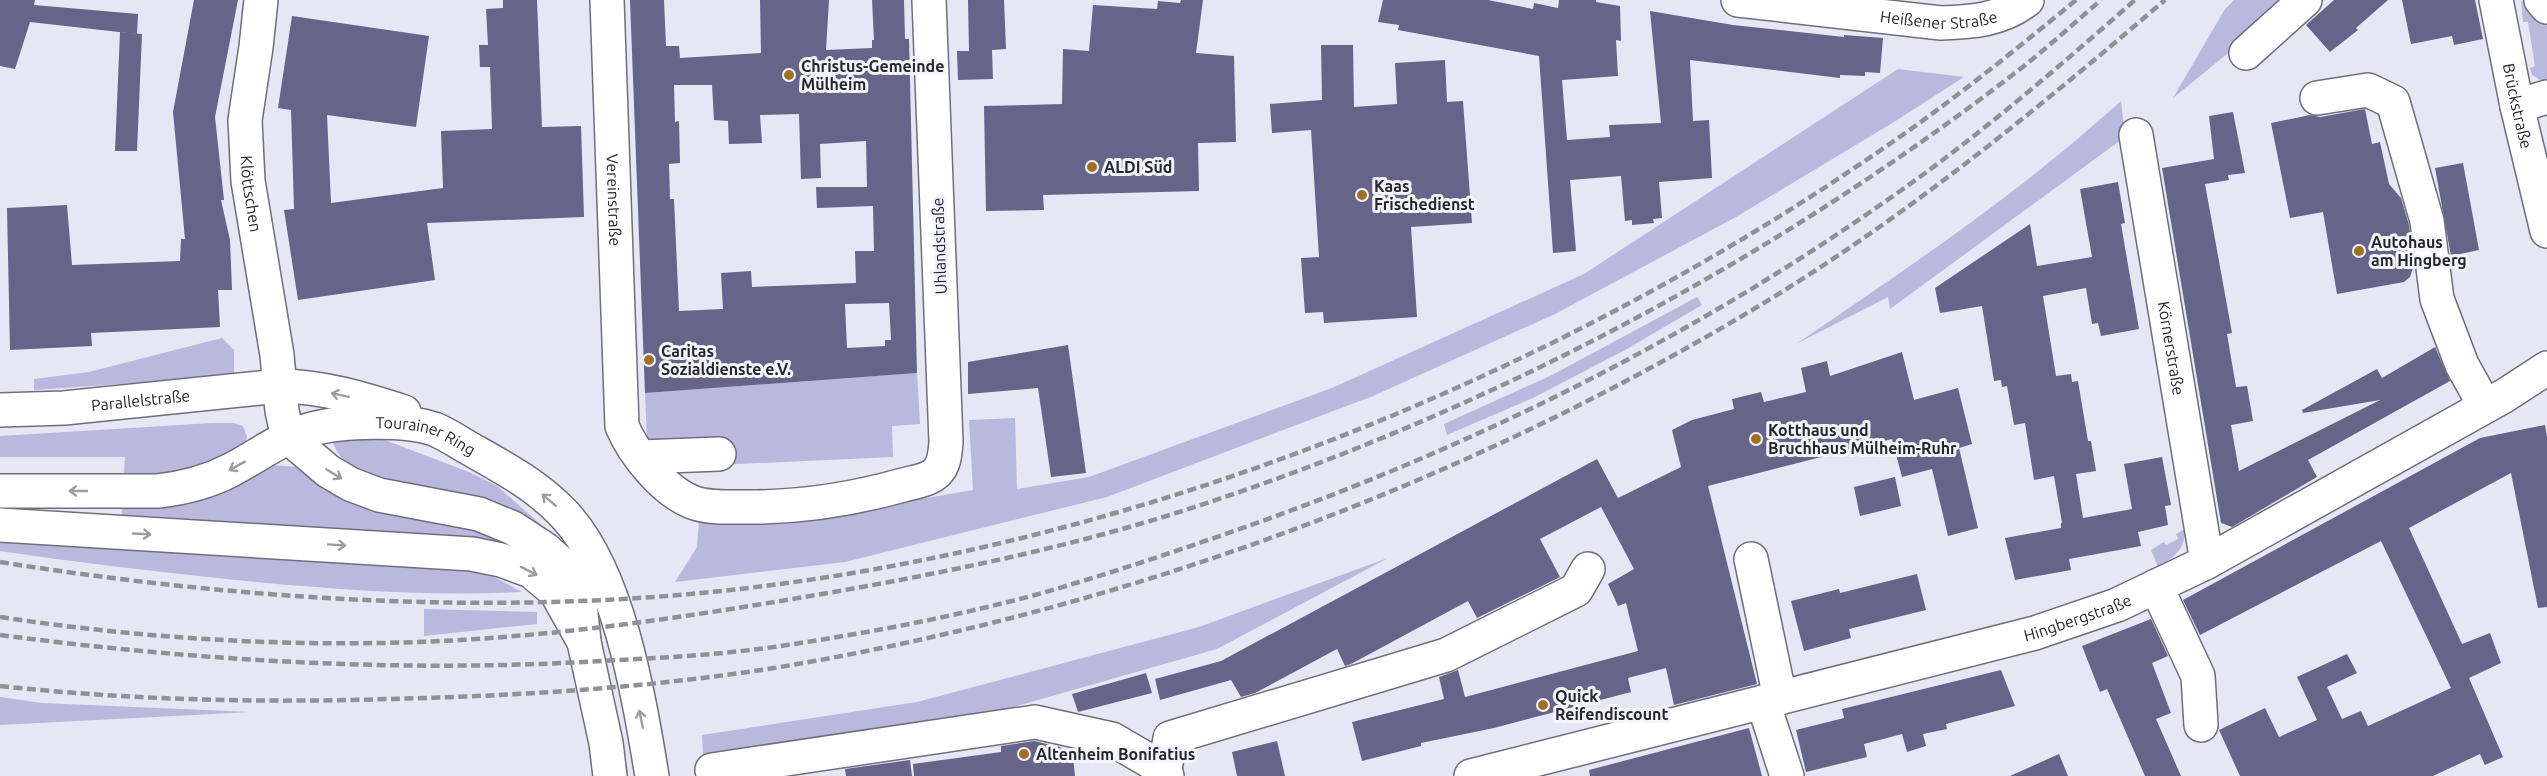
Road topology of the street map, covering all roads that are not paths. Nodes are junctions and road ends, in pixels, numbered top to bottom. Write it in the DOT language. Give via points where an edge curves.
graph roads {
  1 [pos="261,0"];
  2 [pos="607,0"];
  3 [pos="929,0"];
  4 [pos="1738,0"];
  5 [pos="2027,0"];
  6 [pos="2305,0"];
  7 [pos="2496,0"];
  8 [pos="2541,0"];
  9 [pos="2547,6"];
  10 [pos="2246,53"];
  11 [pos="2317,98"];
  12 [pos="2532,102"];
  13 [pos="2136,135"];
  14 [pos="2546,219"];
  15 [pos="2547,368"];
  16 [pos="280,386"];
  17 [pos="2485,406"];
  18 [pos="0,410"];
  19 [pos="433,429"];
  20 [pos="288,437"];
  21 [pos="719,454"];
  22 [pos="641,457"];
  23 [pos="921,480"];
  24 [pos="0,491"];
  25 [pos="0,525"];
  26 [pos="1751,559"];
  27 [pos="2207,562"];
  28 [pos="1588,569"];
  29 [pos="2156,586"];
  30 [pos="584,642"];
  31 [pos="1771,700"];
  32 [pos="2201,725"];
  33 [pos="1566,765"];
  34 [pos="712,770"];
  35 [pos="1166,773"];
  36 [pos="610,776"];
  37 [pos="652,776"];
  38 [pos="1471,776"];
  39 [pos="1787,776"];
  1 -- 16 [label="street, Klöttschen" via="245,120 248,180"];
  2 -- 22 [label="street, Vereinstraße" via="622,426"];
  3 -- 23 [label="street, Uhlandstraße" via="946,442 944,460 937,472"];
  4 -- 5 [label="street, Heißener Straße" via="1941,23 1997,17"];
  6 -- 10 [label="street"];
  7 -- 12 [label="street, Brückstraße"];
  8 -- 9 [label="street"];
  11 -- 17 [label="street" via="2368,90 2393,102 2427,221 2437,299 2462,365"];
  12 -- 14 [label="street, Brückstraße"];
  13 -- 27 [label="street, Körnerstraße"];
  15 -- 17 [label="street, Hingbergstraße"];
  16 -- 18 [label="street, Parallelstraße" via="64,408"];
  19 -- 16 [label="street, Parallelstraße, one-way" via="409,414 374,402"];
  16 -- 20 [label="street, Klöttschen"];
  17 -- 27 [label="street, Hingbergstraße"];
  19 -- 20 [label="street, Tourainer Ring" via="378,422 312,429"];
  37 -- 19 [label="street, Tourainer Ring, one-way" via="618,615 587,545 564,513 519,476"];
  20 -- 24 [label="street, Tourainer Ring, one-way" via="198,484 158,491"];
  20 -- 30 [label="street, one-way" via="350,484 379,495 479,514 513,528 545,549 567,569 580,603"];
  21 -- 22 [label="street"];
  22 -- 23 [label="street, Vereinstraße" via="677,493 712,507 823,503"];
  25 -- 30 [label="street, one-way" via="472,554 531,570 556,592"];
  26 -- 31 [label="street"];
  27 -- 29 [label="street, Hingbergstraße"];
  28 -- 35 [label="street" via="1576,590 1446,655 1170,738"];
  29 -- 31 [label="street, Hingbergstraße" via="2117,605 2036,633"];
  29 -- 32 [label="street" via="2198,676"];
  30 -- 36 [label="street"];
  31 -- 33 [label="street, Hingbergstraße"];
  31 -- 39 [label="street"];
  33 -- 38 [label="street, Hingbergstraße"];
  34 -- 35 [label="street" via="1035,723 1112,739"];
}
